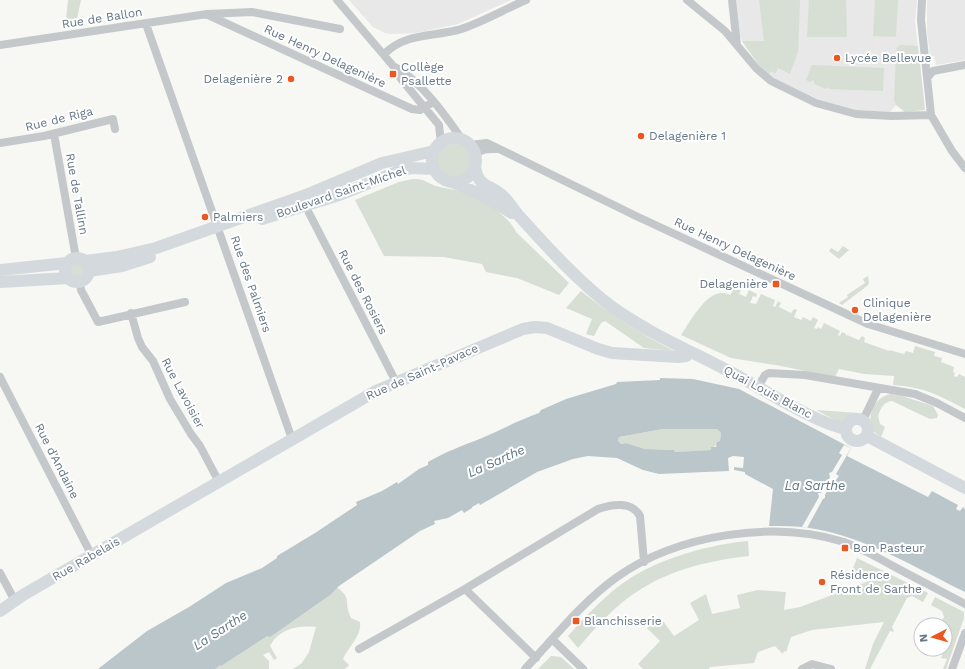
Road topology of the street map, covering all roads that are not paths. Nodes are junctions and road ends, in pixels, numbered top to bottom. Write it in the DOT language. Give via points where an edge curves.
graph roads {
  1 [pos="337,0"];
  2 [pos="526,0"];
  3 [pos="687,0"];
  4 [pos="732,0"];
  5 [pos="922,0"];
  6 [pos="207,14"];
  7 [pos="146,24"];
  8 [pos="340,29"];
  9 [pos="0,45"];
  10 [pos="737,45"];
  11 [pos="384,54"];
  12 [pos="965,65"];
  13 [pos="394,67"];
  14 [pos="928,77"];
  15 [pos="432,102"];
  16 [pos="424,107"];
  17 [pos="931,115"];
  18 [pos="115,130"];
  19 [pos="54,134"];
  20 [pos="0,143"];
  21 [pos="466,143"];
  22 [pos="438,147"];
  23 [pos="500,149"];
  24 [pos="475,161"];
  25 [pos="965,168"];
  26 [pos="434,169"];
  27 [pos="452,182"];
  28 [pos="309,213"];
  29 [pos="520,217"];
  30 [pos="244,221"];
  31 [pos="79,264"];
  32 [pos="0,270"];
  33 [pos="74,280"];
  34 [pos="0,282"];
  35 [pos="185,302"];
  36 [pos="132,313"];
  37 [pos="690,352"];
  38 [pos="965,354"];
  39 [pos="0,377"];
  40 [pos="396,382"];
  41 [pos="758,386"];
  42 [pos="878,389"];
  43 [pos="965,418"];
  44 [pos="863,420"];
  45 [pos="846,429"];
  46 [pos="867,436"];
  47 [pos="292,439"];
  48 [pos="219,482"];
  49 [pos="965,488"];
  50 [pos="174,509"];
  51 [pos="92,556"];
  52 [pos="644,562"];
  53 [pos="0,573"];
  54 [pos="465,590"];
  55 [pos="15,601"];
  56 [pos="965,604"];
  57 [pos="0,611"];
  58 [pos="965,633"];
  59 [pos="553,640"];
  60 [pos="359,649"];
  61 [pos="536,658"];
  62 [pos="526,669"];
  63 [pos="583,669"];
  64 [pos="802,669"];
  65 [pos="831,669"];
  66 [pos="952,669"];
  1 -- 11 [label="street"];
  2 -- 11 [label="street" via="459,30 406,39"];
  3 -- 10 [label="street" via="719,26"];
  4 -- 10 [label="street"];
  5 -- 14 [label="street" via="921,20"];
  6 -- 7 [label="street, Rue de Ballon"];
  6 -- 8 [label="street, Rue de Ballon" via="252,12"];
  6 -- 16 [label="street, Rue Henry Delagenière" via="412,109 420,110"];
  7 -- 9 [label="street, Rue de Ballon"];
  7 -- 47 [label="street, Rue des Palmiers"];
  10 -- 17 [label="street" via="771,81 816,103 856,114"];
  11 -- 13 [label="street"];
  12 -- 14 [label="street" via="933,71"];
  13 -- 15 [label="street" via="407,74"];
  13 -- 16 [label="street"];
  14 -- 17 [label="street"];
  15 -- 16 [label="street"];
  15 -- 21 [label="street"];
  16 -- 22 [label="street" via="439,126"];
  17 -- 25 [label="street"];
  18 -- 19 [label="street, Rue de Riga" via="113,119"];
  19 -- 20 [label="street, Rue de Riga"];
  19 -- 31 [label="street, Rue de Tallinn"];
  21 -- 22 [label="main road" via="451,139"];
  21 -- 23 [label="street, Rue Henry Delagenière" via="487,143"];
  21 -- 24 [label="main road"];
  22 -- 26 [label="main road" via="432,159"];
  22 -- 30 [label="main road, Boulevard Saint-Michel" via="382,163"];
  23 -- 24 [label="street" via="478,152"];
  23 -- 38 [label="street, Rue Henry Delagenière" via="636,216 868,324"];
  24 -- 27 [label="main road" via="466,179"];
  24 -- 29 [label="main road" via="476,177 503,196"];
  26 -- 27 [label="main road" via="441,178"];
  26 -- 30 [label="main road, Boulevard Saint-Michel" via="412,168 399,171 342,194"];
  27 -- 29 [label="main road" via="480,194"];
  28 -- 40 [label="street, Rue des Rosiers"];
  29 -- 37 [label="main road, Quai Louis Blanc" via="583,282 612,307 652,333"];
  30 -- 31 [label="main road, Boulevard Saint-Michel" via="122,266"];
  31 -- 32 [label="main road, Boulevard Saint-Michel"];
  31 -- 33 [label="main road" via="86,277"];
  31 -- 33 [label="main road" via="65,271"];
  33 -- 34 [label="main road"];
  33 -- 36 [label="street" via="98,322"];
  35 -- 36 [label="street"];
  36 -- 48 [label="street, Rue Lavoisier" via="142,347 153,361 170,399"];
  37 -- 40 [label="main road, Rue de Saint-Pavace" via="686,356 678,357 604,352 547,328 535,326"];
  37 -- 41 [label="main road, Quai Louis Blanc"];
  39 -- 51 [label="street, Rue d'Andaine"];
  40 -- 47 [label="main road, Rue de Saint-Pavace"];
  41 -- 42 [label="street" via="765,375 775,373 805,375"];
  41 -- 45 [label="main road, Quai Louis Blanc" via="823,421"];
  42 -- 43 [label="street" via="915,394"];
  42 -- 44 [label="street"];
  44 -- 45 [label="main road" via="852,420"];
  44 -- 46 [label="main road" via="869,429"];
  45 -- 46 [label="main road, Quai Louis Blanc" via="847,436 854,441 863,440"];
  46 -- 49 [label="main road"];
  47 -- 48 [label="main road, Rue de Saint-Pavace"];
  48 -- 50 [label="main road, Rue de Saint-Pavace"];
  50 -- 51 [label="main road, Rue Rabelais"];
  51 -- 55 [label="main road, Rue Rabelais"];
  52 -- 54 [label="street" via="640,516 637,510 632,506 609,505 598,509"];
  52 -- 56 [label="street" via="713,538 752,533 802,532 858,547"];
  52 -- 59 [label="street" via="618,577 600,592"];
  53 -- 55 [label="street"];
  54 -- 60 [label="street"];
  54 -- 61 [label="street"];
  55 -- 57 [label="main road, Rue Rabelais"];
  58 -- 66 [label="street"];
  59 -- 61 [label="street"];
  59 -- 63 [label="street"];
  61 -- 62 [label="street"];
  64 -- 65 [label="street" via="814,664"];
}
